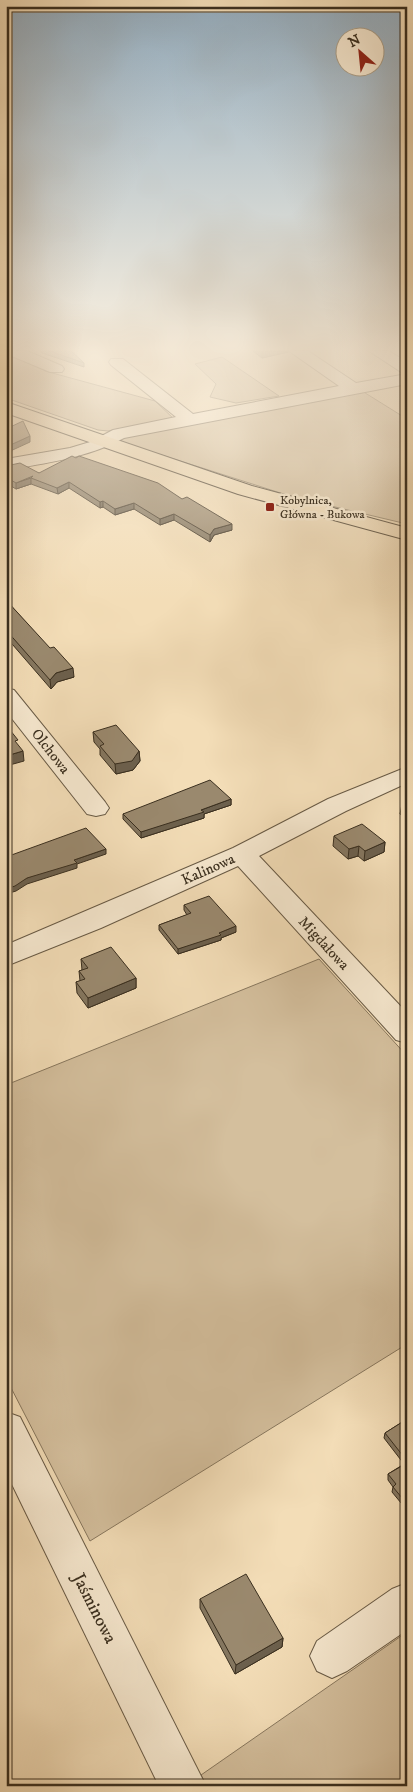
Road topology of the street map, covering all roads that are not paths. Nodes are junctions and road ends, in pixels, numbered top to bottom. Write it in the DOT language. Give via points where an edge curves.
graph roads {
  1 [pos="86,435"];
  2 [pos="118,435"];
  3 [pos="104,441"];
  4 [pos="6,465"];
  5 [pos="407,534"];
  6 [pos="6,695"];
  7 [pos="407,774"];
  8 [pos="96,808"];
  9 [pos="242,854"];
  10 [pos="6,956"];
  11 [pos="407,1032"];
  12 [pos="6,1430"];
  13 [pos="407,1604"];
  14 [pos="332,1656"];
  15 [pos="183,1786"];
  1 -- 3 [label="main road"];
  2 -- 3 [label="street"];
  3 -- 4 [label="street" via="72,453"];
  3 -- 5 [label="main road" via="245,490"];
  6 -- 8 [label="street, Olchowa"];
  7 -- 9 [label="street, Kalinowa" via="337,805"];
  9 -- 10 [label="street, Kalinowa"];
  9 -- 11 [label="street, Migdałowa"];
  12 -- 15 [label="street, Jaśminowa"];
  13 -- 14 [label="street"];
}
